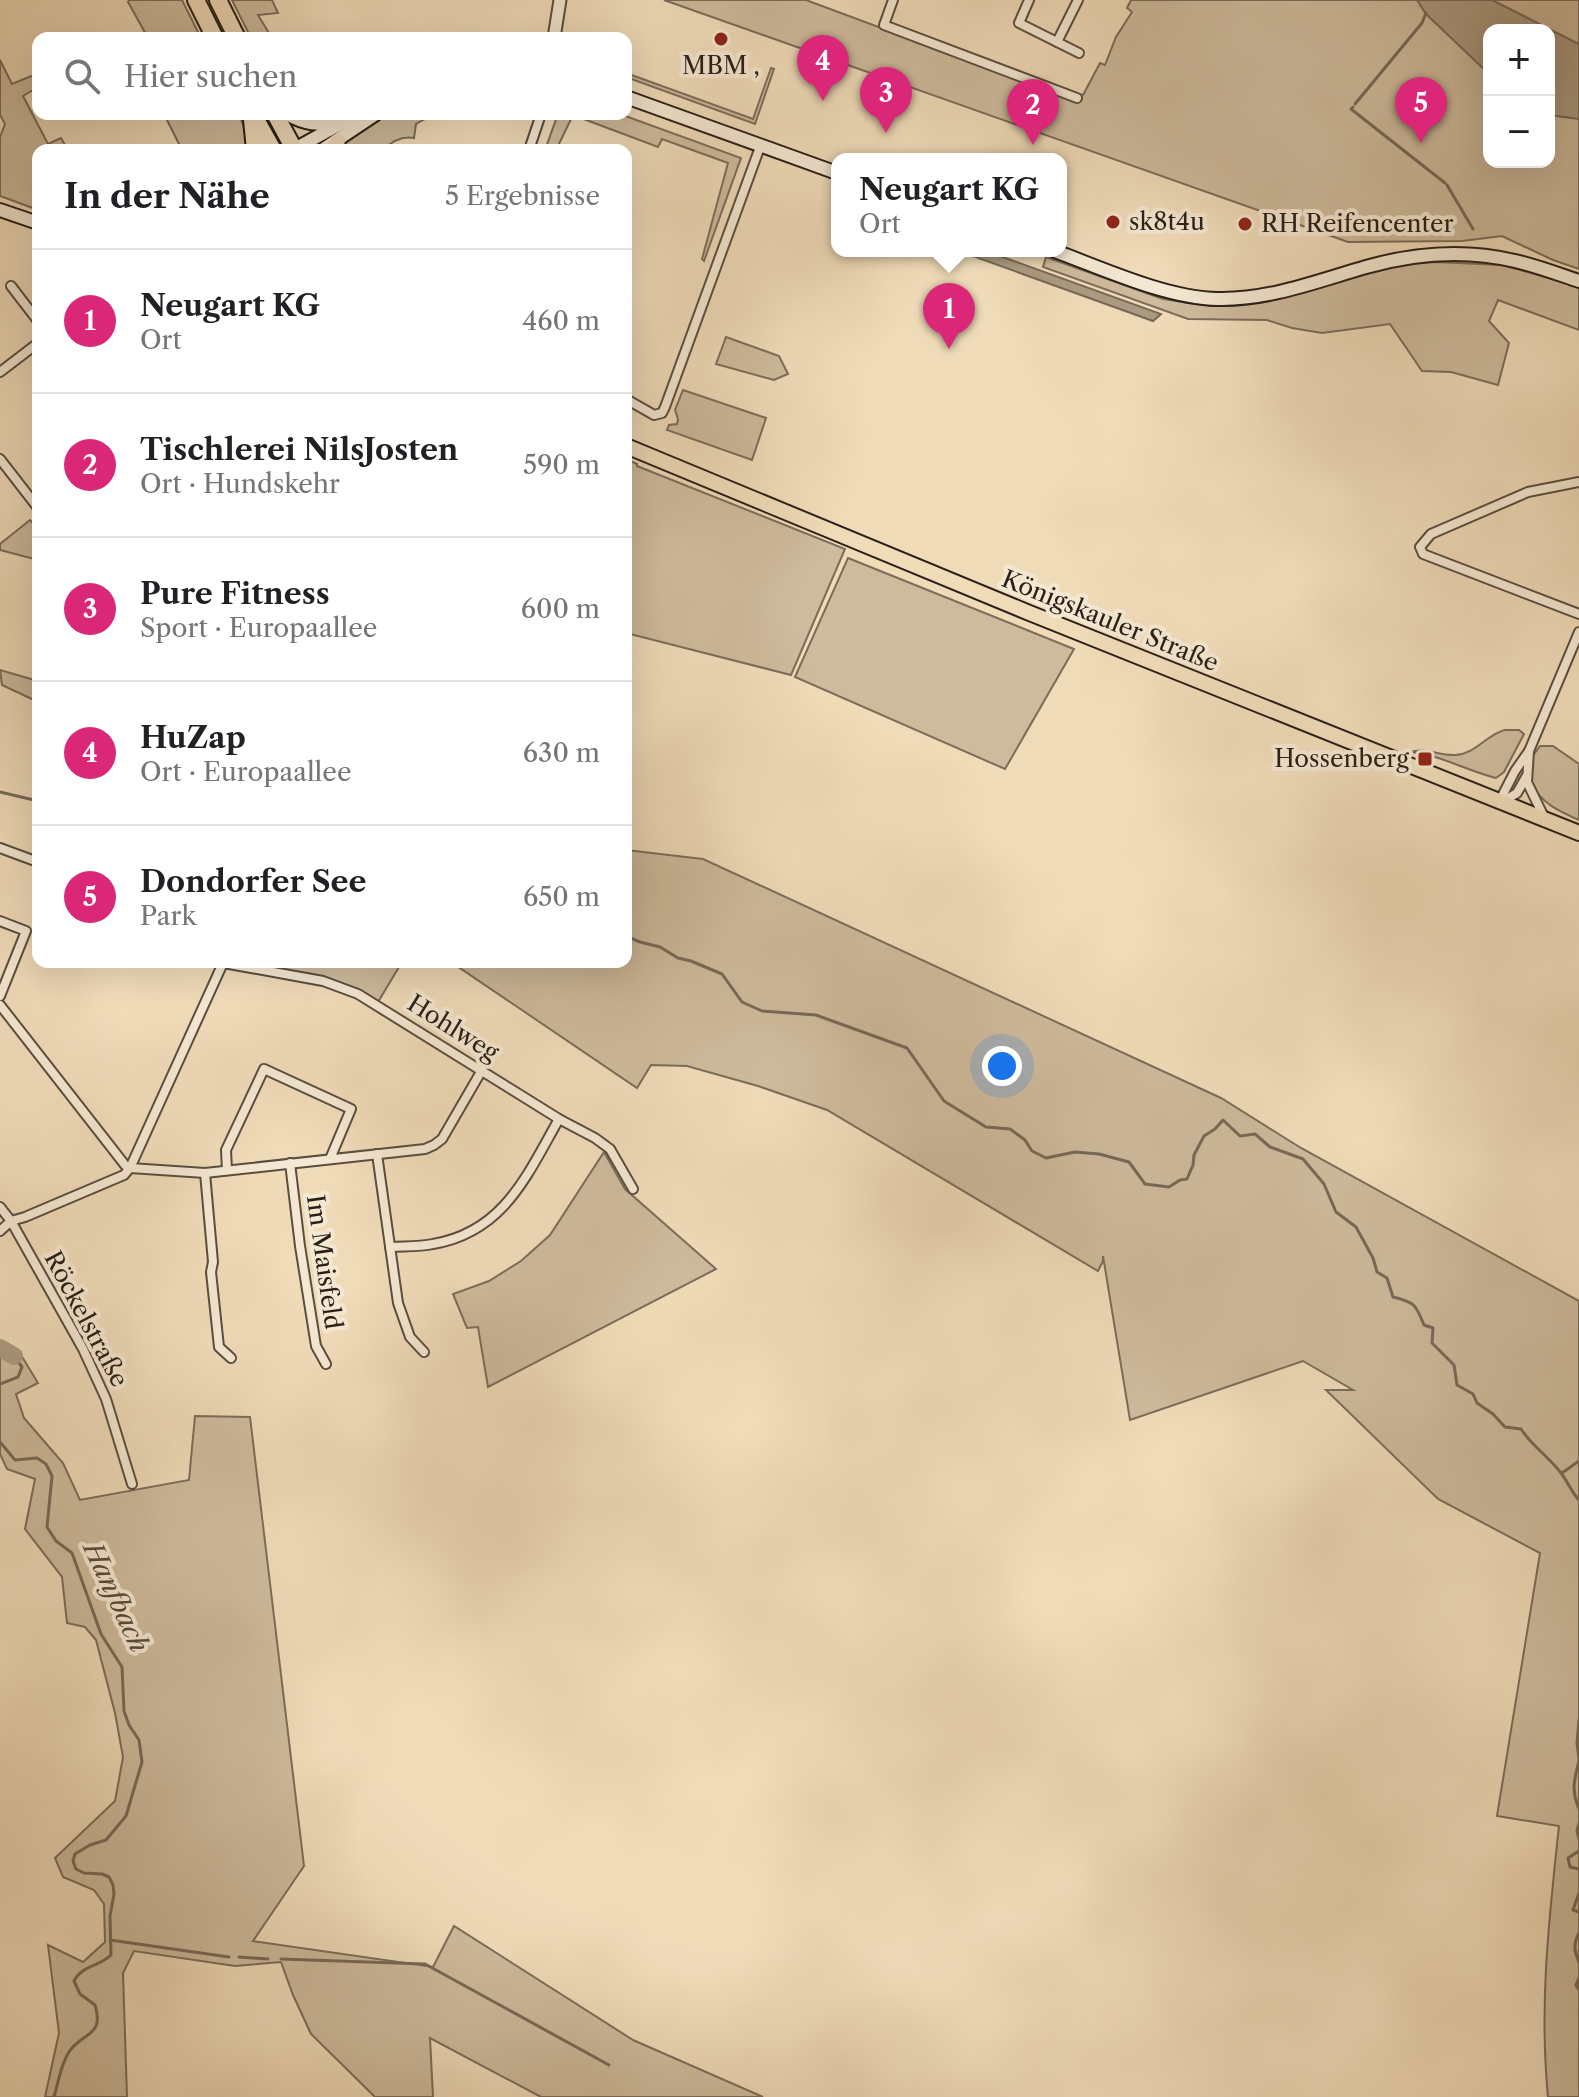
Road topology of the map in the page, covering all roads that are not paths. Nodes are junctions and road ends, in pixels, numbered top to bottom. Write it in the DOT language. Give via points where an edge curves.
graph roads {
  1 [pos="196,0"];
  2 [pos="218,0"];
  3 [pos="560,0"];
  4 [pos="893,0"];
  5 [pos="1029,0"];
  6 [pos="1078,0"];
  7 [pos="212,32"];
  8 [pos="234,32"];
  9 [pos="555,32"];
  10 [pos="1057,42"];
  11 [pos="1079,53"];
  12 [pos="1077,98"];
  13 [pos="632,99"];
  14 [pos="252,120"];
  15 [pos="256,120"];
  16 [pos="278,120"];
  17 [pos="298,120"];
  18 [pos="368,120"];
  19 [pos="539,120"];
  20 [pos="346,121"];
  21 [pos="254,144"];
  22 [pos="270,144"];
  23 [pos="291,144"];
  24 [pos="305,144"];
  25 [pos="336,144"];
  26 [pos="531,144"];
  27 [pos="760,147"];
  28 [pos="831,171"];
  29 [pos="1,212"];
  30 [pos="32,221"];
  31 [pos="1067,255"];
  32 [pos="1579,281"];
  33 [pos="11,286"];
  34 [pos="32,313"];
  35 [pos="32,348"];
  36 [pos="0,372"];
  37 [pos="632,402"];
  38 [pos="632,448"];
  39 [pos="0,459"];
  40 [pos="1579,482"];
  41 [pos="32,500"];
  42 [pos="1579,614"];
  43 [pos="1579,632"];
  44 [pos="1529,751"];
  45 [pos="1527,775"];
  46 [pos="1499,802"];
  47 [pos="1546,820"];
  48 [pos="1579,833"];
  49 [pos="0,848"];
  50 [pos="32,860"];
  51 [pos="0,921"];
  52 [pos="219,968"];
  53 [pos="249,968"];
  54 [pos="0,996"];
  55 [pos="0,1005"];
  56 [pos="482,1070"];
  57 [pos="559,1119"];
  58 [pos="377,1154"];
  59 [pos="330,1159"];
  60 [pos="290,1163"];
  61 [pos="130,1168"];
  62 [pos="227,1170"];
  63 [pos="205,1173"];
  64 [pos="633,1189"];
  65 [pos="0,1207"];
  66 [pos="11,1221"];
  67 [pos="0,1231"];
  68 [pos="390,1247"];
  69 [pos="424,1352"];
  70 [pos="231,1358"];
  71 [pos="326,1364"];
  72 [pos="132,1484"];
  1 -- 7 [label="highway"];
  2 -- 8 [label="highway"];
  3 -- 9 [label="street"];
  4 -- 12 [label="street" via="884,25"];
  5 -- 10 [label="street" via="1019,23"];
  6 -- 10 [label="street"];
  10 -- 11 [label="street"];
  13 -- 27 [label="main road"];
  14 -- 21 [label="highway"];
  15 -- 22 [label="highway"];
  16 -- 23 [label="highway"];
  17 -- 20 [label="main road" via="319,125"];
  18 -- 25 [label="main road"];
  19 -- 26 [label="street"];
  20 -- 24 [label="main road"];
  27 -- 28 [label="main road"];
  27 -- 37 [label="street" via="662,413 654,415"];
  29 -- 30 [label="main road"];
  31 -- 32 [label="main road" via="1141,283 1218,299 1268,294 1436,253 1515,261"];
  33 -- 34 [label="street"];
  35 -- 36 [label="street"];
  38 -- 46 [label="main road, Königskauler Straße"];
  39 -- 41 [label="street"];
  40 -- 42 [label="street" via="1528,492 1431,534 1420,547 1423,554"];
  43 -- 44 [label="street"];
  44 -- 45 [label="street"];
  44 -- 46 [label="street"];
  45 -- 46 [label="street" via="1514,796"];
  45 -- 47 [label="street"];
  46 -- 47 [label="main road, Königskauler Straße"];
  47 -- 48 [label="main road, Königskauler Straße"];
  49 -- 50 [label="street"];
  51 -- 54 [label="street" via="26,931"];
  52 -- 61 [label="street"];
  53 -- 56 [label="street, Hohlweg" via="341,986"];
  55 -- 61 [label="street"];
  56 -- 57 [label="street, Hohlweg"];
  56 -- 58 [label="street" via="442,1139 425,1149"];
  57 -- 64 [label="street, Hohlweg" via="610,1149"];
  57 -- 68 [label="street" via="520,1189 489,1221 434,1244"];
  58 -- 59 [label="street"];
  58 -- 68 [label="street"];
  59 -- 60 [label="street"];
  59 -- 62 [label="street" via="351,1109 264,1069 226,1150"];
  60 -- 62 [label="street"];
  60 -- 71 [label="street, Im Maisfeld" via="316,1346"];
  61 -- 63 [label="street"];
  61 -- 66 [label="street"];
  62 -- 63 [label="street"];
  63 -- 70 [label="street" via="219,1347"];
  65 -- 66 [label="street, Röckelstraße"];
  66 -- 67 [label="street"];
  66 -- 72 [label="street, Röckelstraße" via="83,1349 106,1399"];
  68 -- 69 [label="street" via="398,1303 410,1337"];
}
